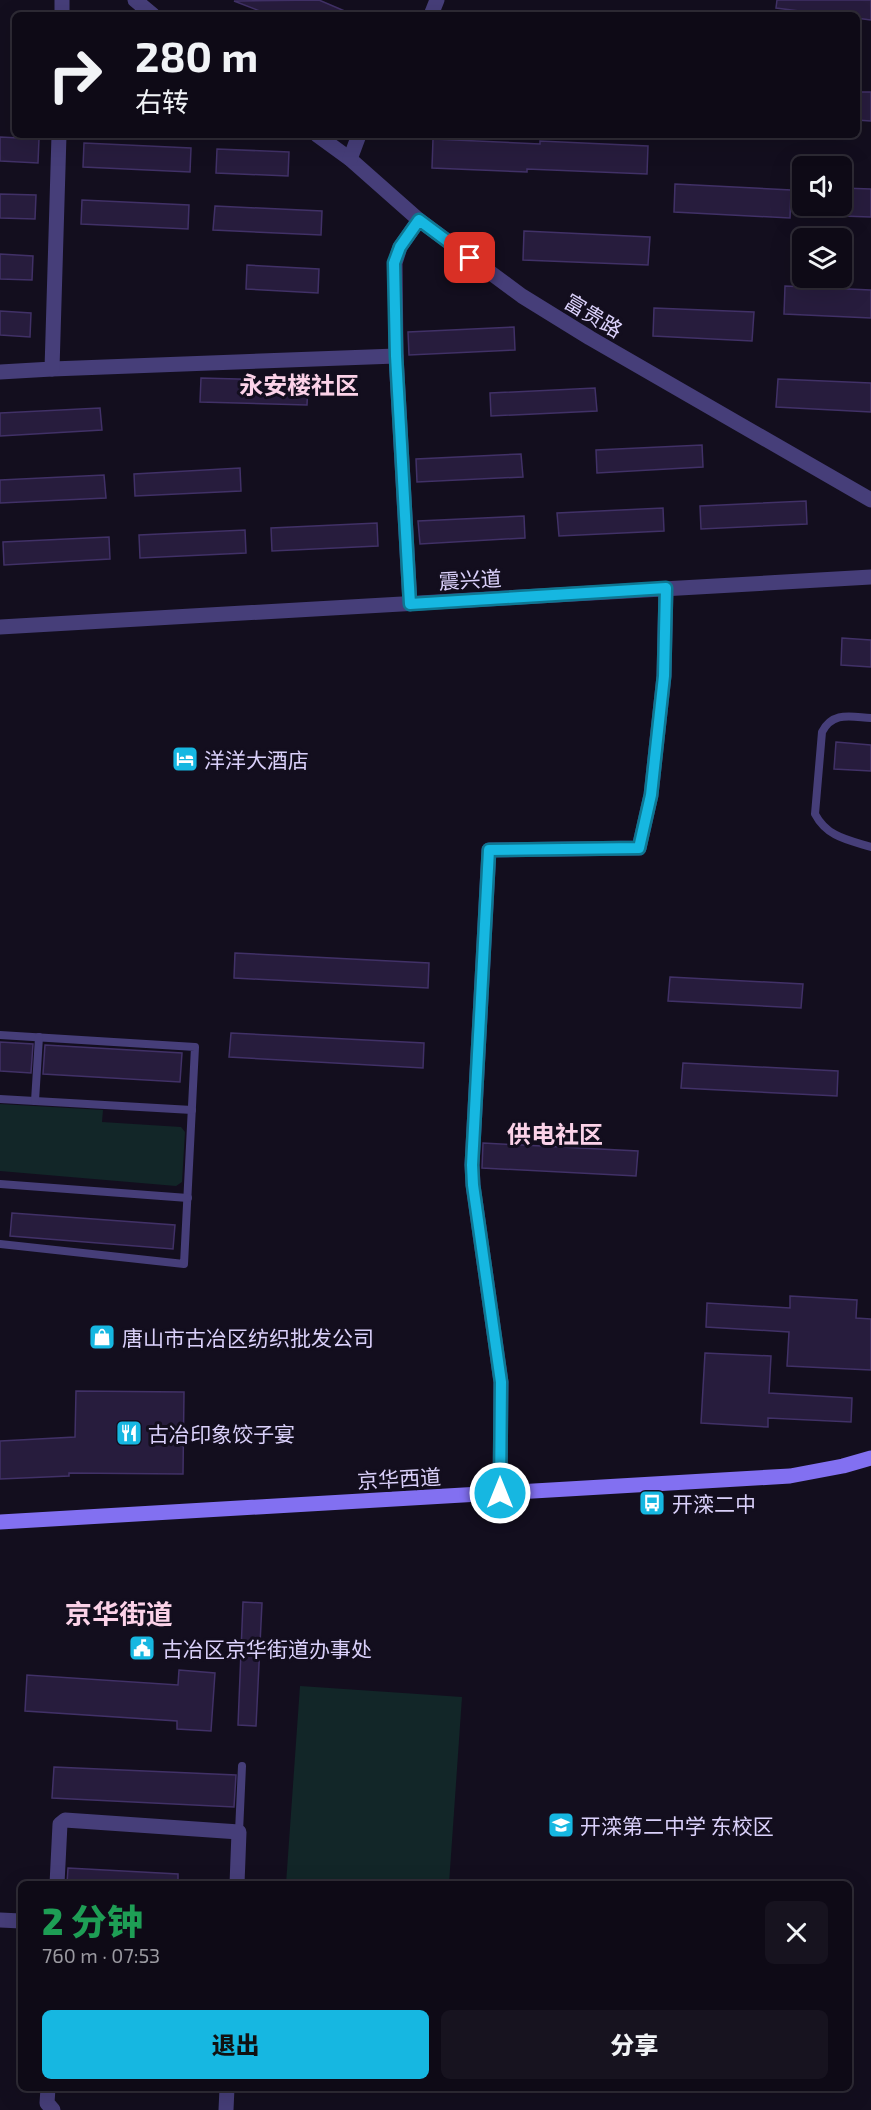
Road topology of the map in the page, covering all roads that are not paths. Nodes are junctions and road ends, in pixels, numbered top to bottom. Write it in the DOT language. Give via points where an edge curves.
graph roads {
  1 [pos="135,0"];
  2 [pos="149,12"];
  3 [pos="59,138"];
  4 [pos="321,138"];
  5 [pos="358,138"];
  6 [pos="350,159"];
  7 [pos="419,220"];
  8 [pos="396,356"];
  9 [pos="52,369"];
  10 [pos="0,372"];
  11 [pos="871,500"];
  12 [pos="871,577"];
  13 [pos="666,588"];
  14 [pos="410,604"];
  15 [pos="0,627"];
  16 [pos="871,718"];
  17 [pos="871,848"];
  18 [pos="0,1035"];
  19 [pos="39,1037"];
  20 [pos="0,1098"];
  21 [pos="35,1101"];
  22 [pos="192,1110"];
  23 [pos="0,1184"];
  24 [pos="188,1198"];
  25 [pos="0,1244"];
  26 [pos="871,1458"];
  27 [pos="500,1493"];
  28 [pos="0,1522"];
  29 [pos="242,1766"];
  30 [pos="239,1832"];
  31 [pos="57,1881"];
  32 [pos="237,1881"];
  33 [pos="0,1920"];
  34 [pos="18,1921"];
  35 [pos="48,2091"];
  36 [pos="227,2091"];
  37 [pos="53,2110"];
  38 [pos="226,2110"];
  1 -- 2 [label="street"];
  3 -- 9 [label="street"];
  4 -- 6 [label="street, 富贵路"];
  5 -- 6 [label="street"];
  6 -- 7 [label="street, 富贵路"];
  7 -- 8 [label="street" via="394,263"];
  7 -- 11 [label="street, 富贵路" via="522,296"];
  8 -- 9 [label="street"];
  8 -- 14 [label="street"];
  9 -- 10 [label="street"];
  12 -- 13 [label="street, 震兴道"];
  13 -- 14 [label="street, 震兴道"];
  13 -- 27 [label="street" via="664,676 651,795 639,848 489,850 472,1165 501,1382"];
  14 -- 15 [label="street, 震兴道"];
  16 -- 17 [label="lane" via="835,718 827,723 822,732 815,814 832,835"];
  18 -- 19 [label="lane"];
  19 -- 21 [label="lane"];
  19 -- 22 [label="lane" via="195,1047"];
  20 -- 21 [label="lane"];
  21 -- 22 [label="lane"];
  22 -- 24 [label="lane"];
  23 -- 24 [label="lane"];
  24 -- 25 [label="lane" via="184,1264"];
  26 -- 27 [label="main road, 京华西道" via="790,1476"];
  27 -- 28 [label="main road, 京华西道"];
  29 -- 30 [label="lane"];
  30 -- 31 [label="street" via="65,1820 60,1824"];
  30 -- 32 [label="street"];
  33 -- 34 [label="street"];
  35 -- 37 [label="street" via="47,2103"];
  36 -- 38 [label="street"];
}
